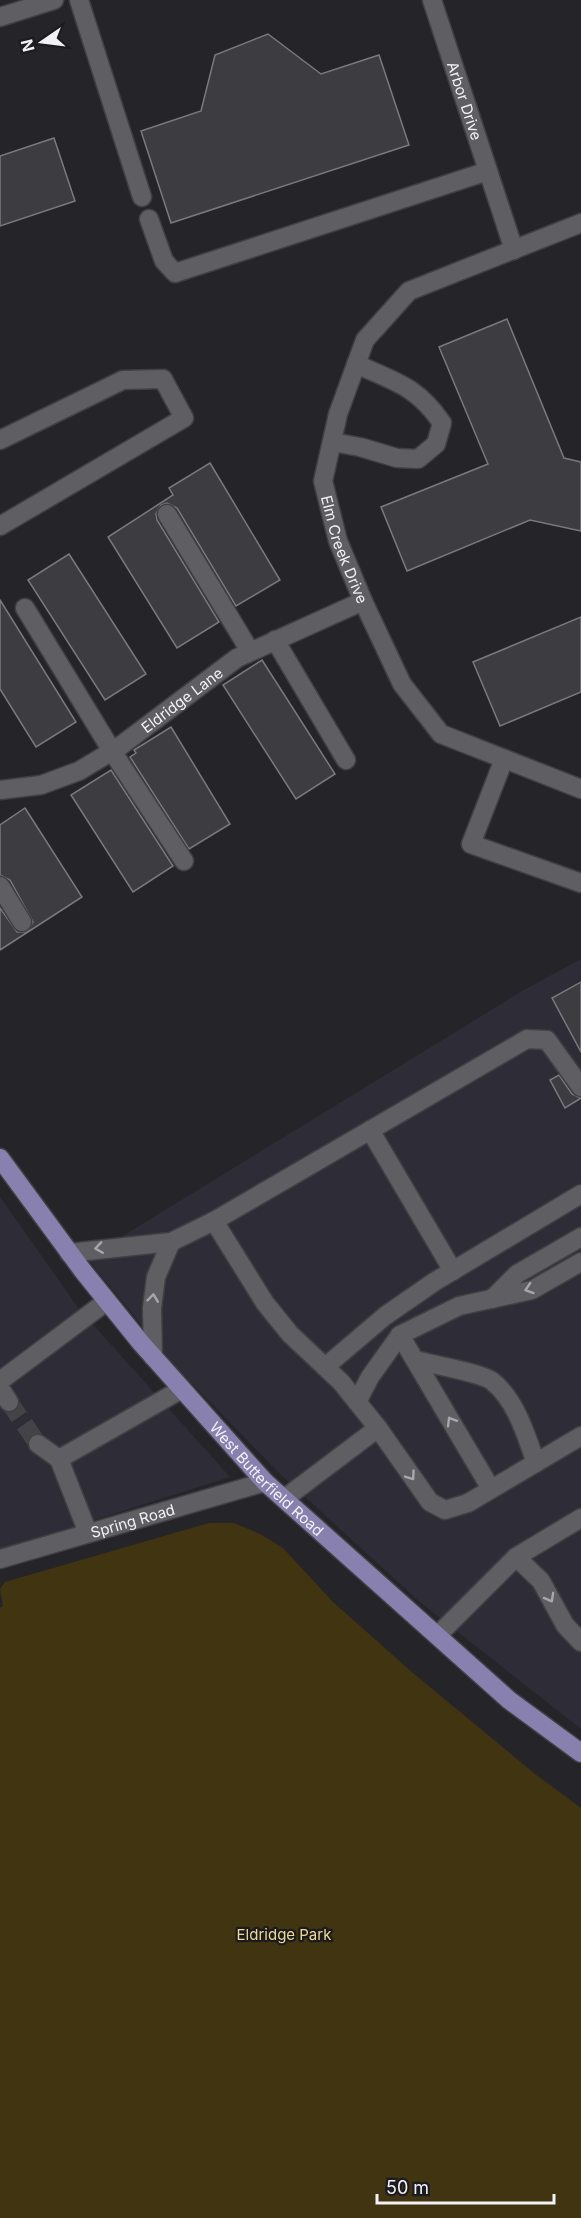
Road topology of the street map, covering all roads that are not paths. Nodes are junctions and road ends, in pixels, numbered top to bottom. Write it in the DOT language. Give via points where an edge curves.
graph roads {
  1 [pos="54,0"];
  2 [pos="79,0"];
  3 [pos="432,0"];
  4 [pos="0,17"];
  5 [pos="488,171"];
  6 [pos="142,197"];
  7 [pos="149,219"];
  8 [pos="581,223"];
  9 [pos="514,250"];
  10 [pos="356,364"];
  11 [pos="0,440"];
  12 [pos="332,442"];
  13 [pos="167,514"];
  14 [pos="0,526"];
  15 [pos="363,601"];
  16 [pos="25,608"];
  17 [pos="275,640"];
  18 [pos="250,651"];
  19 [pos="112,751"];
  20 [pos="504,759"];
  21 [pos="346,760"];
  22 [pos="581,789"];
  23 [pos="0,790"];
  24 [pos="184,861"];
  25 [pos="581,883"];
  26 [pos="0,886"];
  27 [pos="22,922"];
  28 [pos="581,1087"];
  29 [pos="370,1130"];
  30 [pos="0,1158"];
  31 [pos="6,1177"];
  32 [pos="581,1194"];
  33 [pos="214,1221"];
  34 [pos="581,1237"];
  35 [pos="171,1242"];
  36 [pos="69,1253"];
  37 [pos="581,1263"];
  38 [pos="453,1271"];
  39 [pos="492,1299"];
  40 [pos="107,1301"];
  41 [pos="400,1335"];
  42 [pos="153,1357"];
  43 [pos="415,1360"];
  44 [pos="325,1366"];
  45 [pos="0,1381"];
  46 [pos="182,1389"];
  47 [pos="357,1402"];
  48 [pos="378,1428"];
  49 [pos="581,1436"];
  50 [pos="38,1444"];
  51 [pos="59,1459"];
  52 [pos="536,1463"];
  53 [pos="265,1482"];
  54 [pos="491,1489"];
  55 [pos="284,1499"];
  56 [pos="581,1518"];
  57 [pos="88,1533"];
  58 [pos="516,1557"];
  59 [pos="0,1559"];
  60 [pos="438,1635"];
  61 [pos="581,1642"];
  62 [pos="581,1753"];
  1 -- 4 [label="street"];
  2 -- 6 [label="street"];
  3 -- 5 [label="street, Arbor Drive"];
  5 -- 7 [label="street" via="175,273 164,261"];
  5 -- 9 [label="street, Arbor Drive"];
  8 -- 9 [label="street, Elm Creek Drive"];
  9 -- 10 [label="street, Elm Creek Drive" via="410,291 365,340"];
  10 -- 12 [label="street, Elm Creek Drive"];
  10 -- 12 [label="street" via="411,388 430,405 442,423 436,444 418,459 397,458"];
  11 -- 14 [label="street" via="123,380 163,379 184,418"];
  12 -- 15 [label="street, Elm Creek Drive" via="323,481 338,541"];
  13 -- 18 [label="street"];
  15 -- 17 [label="street, Eldridge Lane"];
  15 -- 20 [label="street, Elm Creek Drive" via="402,684 441,734"];
  16 -- 19 [label="street"];
  17 -- 18 [label="street, Eldridge Lane"];
  17 -- 21 [label="street"];
  18 -- 19 [label="street, Eldridge Lane" via="201,682"];
  19 -- 23 [label="street, Eldridge Lane" via="79,771 41,785"];
  19 -- 24 [label="street"];
  20 -- 22 [label="street, Elm Creek Drive"];
  20 -- 25 [label="street" via="471,844"];
  26 -- 27 [label="street"];
  28 -- 29 [label="street" via="547,1040 527,1039"];
  29 -- 33 [label="street"];
  29 -- 38 [label="street"];
  30 -- 31 [label="main road, West Butterfield Road"];
  31 -- 36 [label="main road, West Butterfield Road"];
  32 -- 38 [label="street"];
  33 -- 35 [label="street"];
  33 -- 44 [label="street" via="265,1303 290,1334"];
  34 -- 39 [label="street" via="517,1274"];
  35 -- 36 [label="street, one-way"];
  42 -- 35 [label="street, one-way" via="156,1277"];
  36 -- 40 [label="main road, West Butterfield Road"];
  37 -- 39 [label="street, one-way" via="532,1290"];
  38 -- 44 [label="street" via="385,1317"];
  39 -- 41 [label="street" via="459,1306"];
  40 -- 42 [label="main road, West Butterfield Road"];
  40 -- 45 [label="street"];
  41 -- 43 [label="street"];
  41 -- 47 [label="street"];
  42 -- 46 [label="main road, West Butterfield Road"];
  43 -- 52 [label="street" via="490,1379 508,1398"];
  54 -- 43 [label="street, one-way"];
  44 -- 47 [label="street"];
  46 -- 51 [label="street"];
  46 -- 53 [label="main road, West Butterfield Road"];
  47 -- 48 [label="street"];
  48 -- 54 [label="street, one-way" via="430,1502 445,1510 468,1503"];
  48 -- 55 [label="street"];
  49 -- 52 [label="street"];
  50 -- 51 [label="street"];
  51 -- 57 [label="street"];
  52 -- 54 [label="street"];
  53 -- 55 [label="main road, West Butterfield Road"];
  53 -- 57 [label="street, Spring Road"];
  55 -- 60 [label="main road, West Butterfield Road"];
  56 -- 58 [label="street"];
  57 -- 59 [label="street, Spring Road"];
  58 -- 60 [label="street"];
  58 -- 61 [label="street, one-way" via="541,1581 565,1625"];
  60 -- 62 [label="main road, West Butterfield Road" via="510,1700"];
}
